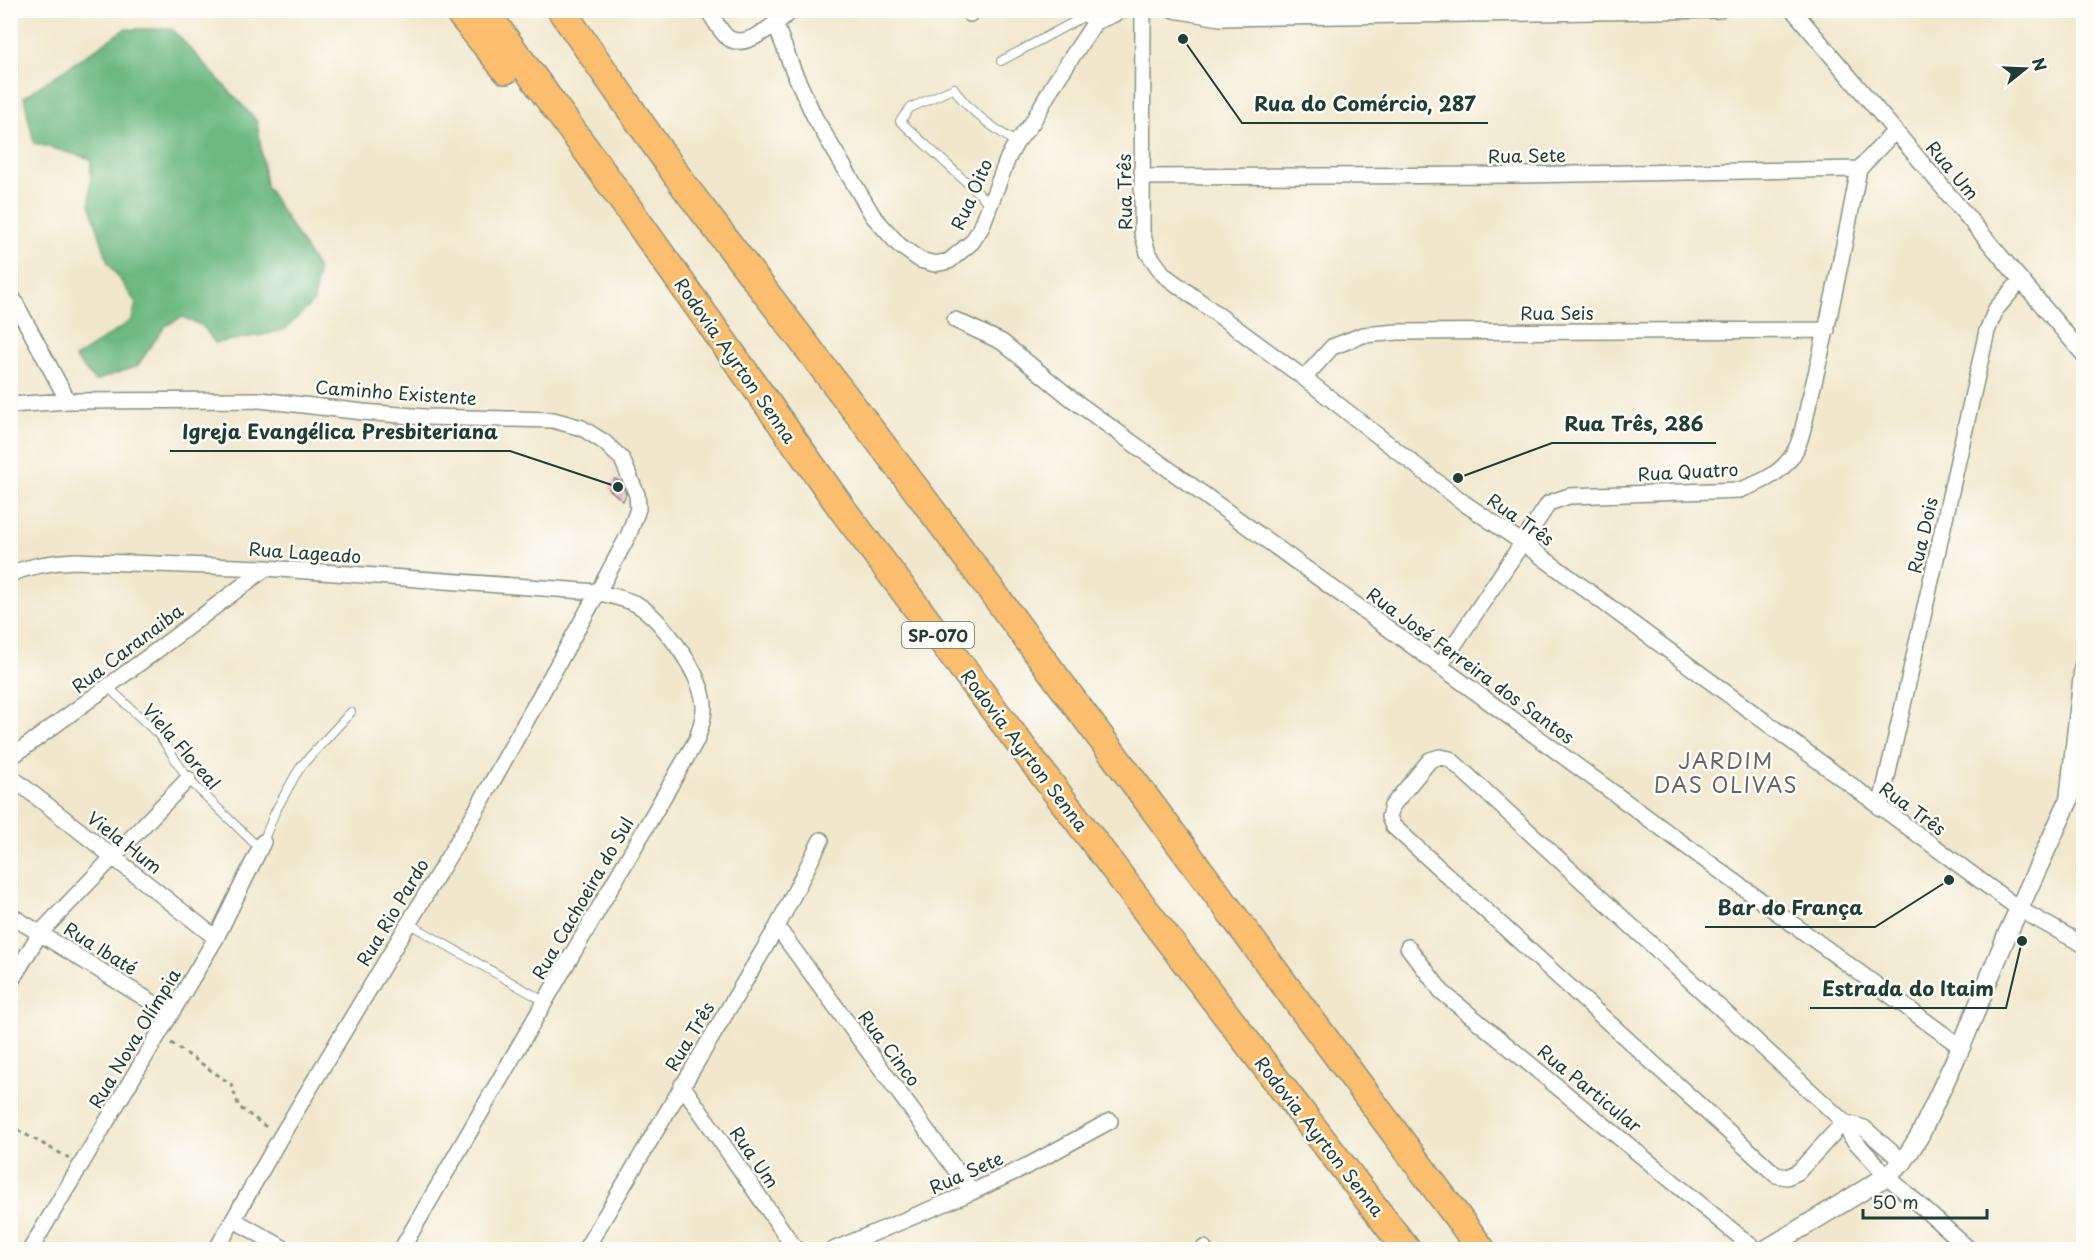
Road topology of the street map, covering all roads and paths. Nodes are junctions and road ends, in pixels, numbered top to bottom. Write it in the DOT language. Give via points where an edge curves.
graph roads {
  1 [pos="458,10"];
  2 [pos="484,10"];
  3 [pos="561,10"];
  4 [pos="708,10"];
  5 [pos="793,10"];
  6 [pos="1124,10"];
  7 [pos="1143,10"];
  8 [pos="1174,10"];
  9 [pos="1719,10"];
  10 [pos="1793,10"];
  11 [pos="1095,22"];
  12 [pos="775,23"];
  13 [pos="1001,61"];
  14 [pos="1895,131"];
  15 [pos="1016,143"];
  16 [pos="598,166"];
  17 [pos="1859,169"];
  18 [pos="1143,177"];
  19 [pos="990,204"];
  20 [pos="2021,280"];
  21 [pos="10,293"];
  22 [pos="955,320"];
  23 [pos="1827,330"];
  24 [pos="2084,355"];
  25 [pos="1304,378"];
  26 [pos="68,401"];
  27 [pos="10,405"];
  28 [pos="1523,543"];
  29 [pos="266,568"];
  30 [pos="10,574"];
  31 [pos="598,592"];
  32 [pos="2084,665"];
  33 [pos="1440,666"];
  34 [pos="108,687"];
  35 [pos="351,712"];
  36 [pos="10,758"];
  37 [pos="10,776"];
  38 [pos="188,779"];
  39 [pos="1880,808"];
  40 [pos="821,840"];
  41 [pos="262,846"];
  42 [pos="113,857"];
  43 [pos="2019,909"];
  44 [pos="10,915"];
  45 [pos="408,923"];
  46 [pos="777,927"];
  47 [pos="40,933"];
  48 [pos="216,938"];
  49 [pos="2084,945"];
  50 [pos="1408,947"];
  51 [pos="10,983"];
  52 [pos="544,1000"];
  53 [pos="171,1014"];
  54 [pos="158,1034"];
  55 [pos="1961,1047"];
  56 [pos="682,1085"];
  57 [pos="1110,1121"];
  58 [pos="1844,1122"];
  59 [pos="10,1126"];
  60 [pos="280,1138"];
  61 [pos="1903,1162"];
  62 [pos="81,1164"];
  63 [pos="1887,1176"];
  64 [pos="972,1192"];
  65 [pos="234,1220"];
  66 [pos="30,1250"];
  67 [pos="216,1250"];
  68 [pos="287,1250"];
  69 [pos="401,1250"];
  70 [pos="585,1250"];
  71 [pos="796,1250"];
  72 [pos="833,1250"];
  73 [pos="1407,1250"];
  74 [pos="1482,1250"];
  75 [pos="1756,1250"];
  76 [pos="1765,1250"];
  77 [pos="1970,1250"];
  1 -- 16 [label="highway" via="512,77"];
  2 -- 16 [label="highway, Rodovia Ayrton Senna / SP-070"];
  3 -- 74 [label="highway" via="685,187 918,492"];
  4 -- 12 [label="street" via="724,36 737,42 748,41"];
  5 -- 12 [label="street"];
  6 -- 11 [label="street"];
  7 -- 18 [label="street, Rua Três"];
  8 -- 9 [label="street" via="1220,18"];
  10 -- 14 [label="street, Rua Um"];
  11 -- 13 [label="lane" via="1083,17"];
  11 -- 15 [label="street, Rua Oito"];
  12 -- 19 [label="street, Rua Oito" via="815,118 873,216 899,245 920,260 935,264 949,261 972,242"];
  14 -- 17 [label="street"];
  14 -- 20 [label="street, Rua Um"];
  15 -- 19 [label="street, Rua Oito"];
  15 -- 19 [label="lane" via="970,109 954,88 910,108 900,121"];
  16 -- 73 [label="highway, Rodovia Ayrton Senna / SP-070" via="850,519"];
  17 -- 18 [label="street, Rua Sete"];
  17 -- 23 [label="street, Rua Quatro"];
  18 -- 25 [label="street, Rua Três" via="1142,232 1148,253 1164,275"];
  20 -- 24 [label="street, Rua Um"];
  20 -- 39 [label="street, Rua Dois" via="1996,309 1987,331"];
  21 -- 26 [label="street"];
  22 -- 33 [label="street, Rua José Ferreira dos Santos" via="1002,342 1072,399"];
  23 -- 25 [label="street, Rua Seis" via="1363,335 1332,348"];
  23 -- 28 [label="street, Rua Quatro" via="1791,458 1766,480 1740,490 1569,496 1549,503"];
  25 -- 28 [label="street, Rua Três" via="1464,503"];
  26 -- 27 [label="street, Caminho Existente"];
  26 -- 31 [label="street, Caminho Existente" via="260,400 374,413 553,420 582,428 622,459 637,495 638,508 629,534"];
  28 -- 33 [label="street, Rua Quatro"];
  28 -- 39 [label="street, Rua Três"];
  29 -- 30 [label="street, Rua Lageado" via="75,561 34,566"];
  29 -- 31 [label="street, Rua Lageado"];
  29 -- 34 [label="street, Rua Caranaiba"];
  31 -- 45 [label="street, Rua Rio Pardo" via="477,809"];
  31 -- 52 [label="street, Rua Cachoeira do Sul" via="637,605 666,629 691,669 705,706 697,739"];
  32 -- 43 [label="street" via="2069,800"];
  33 -- 55 [label="street, Rua José Ferreira dos Santos"];
  34 -- 36 [label="street, Rua Caranaiba"];
  34 -- 38 [label="lane, Viela Floreal" via="160,736"];
  35 -- 41 [label="lane" via="302,765 275,812"];
  37 -- 42 [label="street, Viela Hum"];
  38 -- 41 [label="lane, Viela Floreal"];
  38 -- 42 [label="street"];
  39 -- 43 [label="street, Rua Três"];
  40 -- 46 [label="street, Rua Três"];
  41 -- 48 [label="street, Rua Nova Olímpia"];
  42 -- 47 [label="street"];
  42 -- 48 [label="street, Viela Hum"];
  43 -- 49 [label="street, Rua Três"];
  43 -- 55 [label="street"];
  44 -- 47 [label="street, Rua Ibaté"];
  45 -- 52 [label="lane"];
  45 -- 60 [label="street, Rua Rio Pardo"];
  46 -- 56 [label="street, Rua Três"];
  46 -- 64 [label="street, Rua Cinco"];
  47 -- 51 [label="street"];
  47 -- 53 [label="street, Rua Ibaté"];
  48 -- 53 [label="street, Rua Nova Olímpia"];
  50 -- 75 [label="street, Rua Particular" via="1442,992"];
  52 -- 69 [label="street, Rua Cachoeira do Sul"];
  53 -- 54 [label="street, Rua Nova Olímpia"];
  54 -- 60 [label="path" via="231,1084 239,1107"];
  54 -- 62 [label="street, Rua Nova Olímpia"];
  55 -- 61 [label="street" via="1920,1135"];
  56 -- 70 [label="street, Rua Três"];
  56 -- 71 [label="street, Rua Um"];
  57 -- 64 [label="street, Rua Sete"];
  58 -- 58 [label="street" via="1450,759 1430,760 1392,806 1389,817 1393,826 1776,1175 1787,1177 1798,1172"];
  58 -- 61 [label="street" via="1864,1128"];
  58 -- 63 [label="street" via="1852,1138"];
  59 -- 62 [label="path"];
  60 -- 65 [label="street, Rua Rio Pardo"];
  61 -- 63 [label="street"];
  62 -- 66 [label="street, Rua Nova Olímpia"];
  63 -- 76 [label="street"];
  63 -- 77 [label="street"];
  64 -- 72 [label="street, Rua Sete"];
  65 -- 67 [label="street, Rua Rio Pardo"];
  65 -- 68 [label="street"];
}
